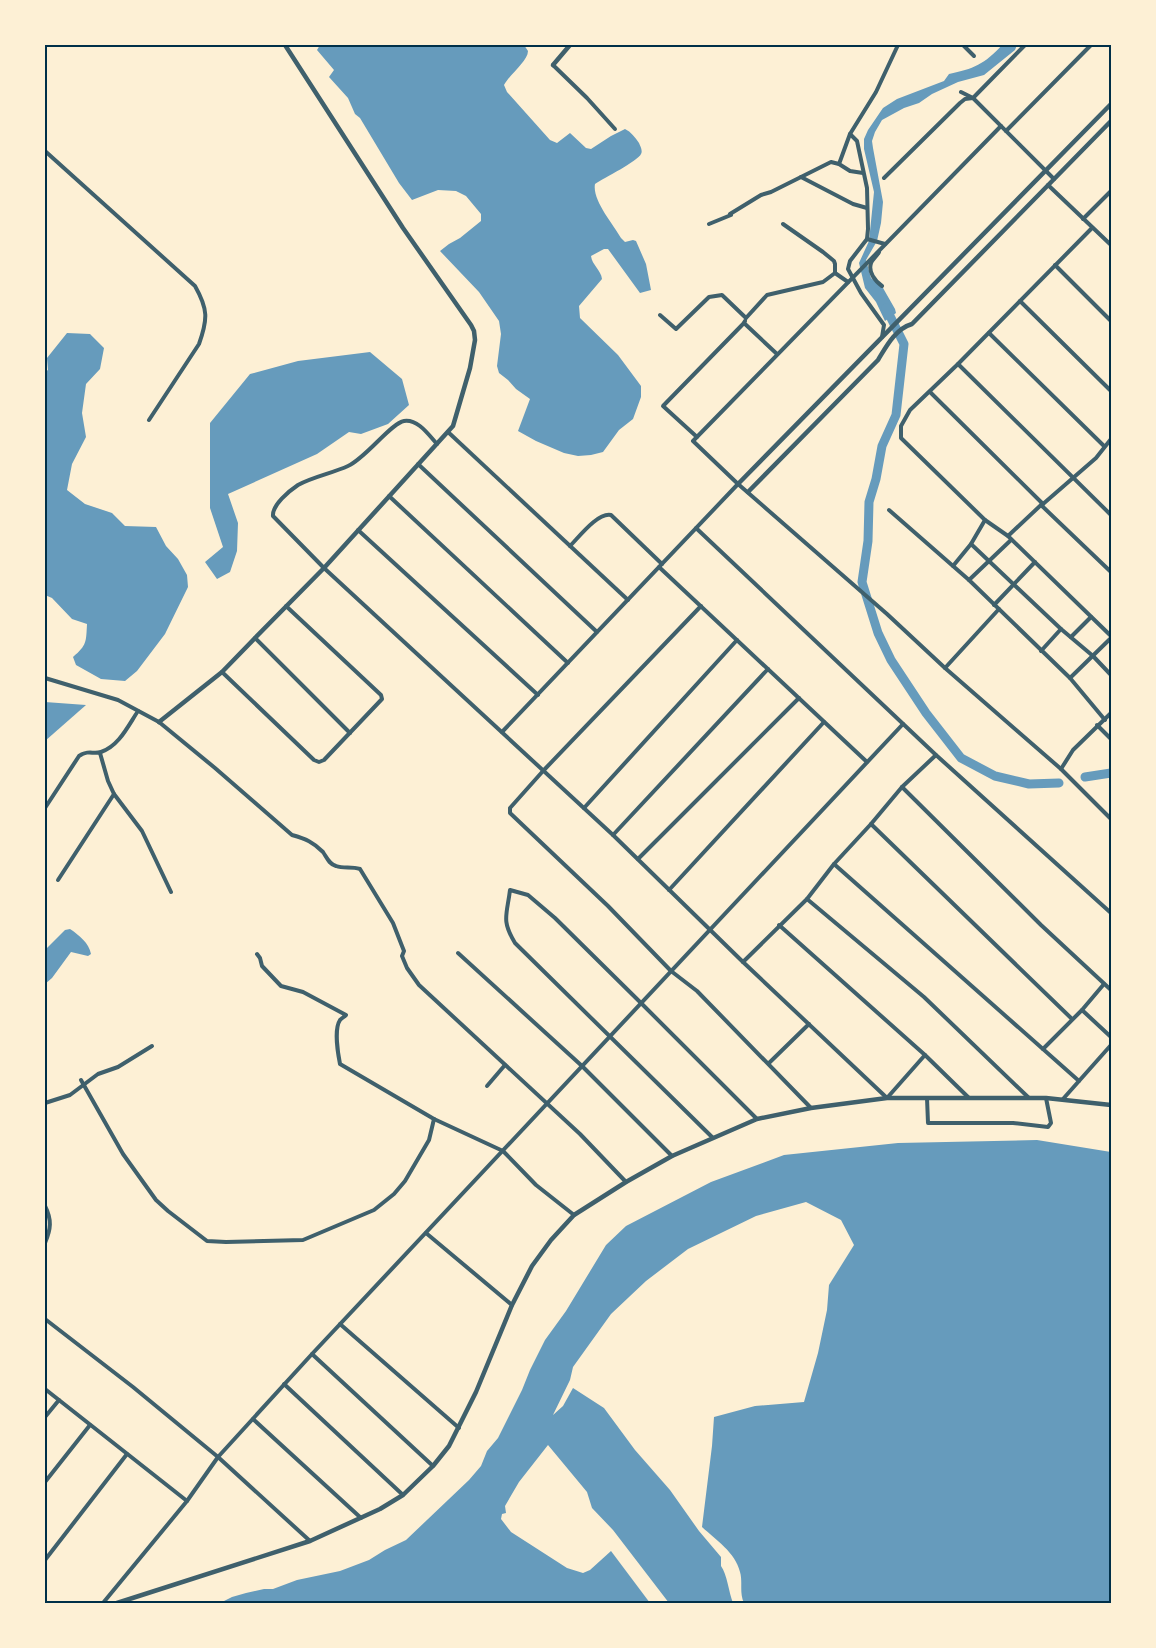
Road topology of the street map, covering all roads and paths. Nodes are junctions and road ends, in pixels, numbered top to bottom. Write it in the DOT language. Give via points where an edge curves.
graph roads {
  1 [pos="284,45"];
  2 [pos="570,45"];
  3 [pos="898,45"];
  4 [pos="963,45"];
  5 [pos="1025,45"];
  6 [pos="1091,45"];
  7 [pos="974,56"];
  8 [pos="554,65"];
  9 [pos="961,92"];
  10 [pos="973,98"];
  11 [pos="1111,104"];
  12 [pos="1111,121"];
  13 [pos="1001,126"];
  14 [pos="615,130"];
  15 [pos="1006,132"];
  16 [pos="850,134"];
  17 [pos="45,151"];
  18 [pos="839,164"];
  19 [pos="1046,171"];
  20 [pos="863,173"];
  21 [pos="801,177"];
  22 [pos="884,178"];
  23 [pos="1054,179"];
  24 [pos="1048,185"];
  25 [pos="1111,191"];
  26 [pos="867,208"];
  27 [pos="1083,219"];
  28 [pos="709,224"];
  29 [pos="783,224"];
  30 [pos="1092,228"];
  31 [pos="867,239"];
  32 [pos="883,243"];
  33 [pos="1111,245"];
  34 [pos="880,250"];
  35 [pos="1055,265"];
  36 [pos="835,273"];
  37 [pos="852,277"];
  38 [pos="848,282"];
  39 [pos="882,286"];
  40 [pos="1020,301"];
  41 [pos="660,315"];
  42 [pos="904,316"];
  43 [pos="745,321"];
  44 [pos="1111,321"];
  45 [pos="912,324"];
  46 [pos="988,332"];
  47 [pos="881,339"];
  48 [pos="777,354"];
  49 [pos="958,364"];
  50 [pos="1111,391"];
  51 [pos="930,392"];
  52 [pos="149,420"];
  53 [pos="448,432"];
  54 [pos="697,437"];
  55 [pos="1111,439"];
  56 [pos="437,444"];
  57 [pos="1104,446"];
  58 [pos="418,464"];
  59 [pos="1073,478"];
  60 [pos="738,484"];
  61 [pos="748,492"];
  62 [pos="388,495"];
  63 [pos="1042,504"];
  64 [pos="889,510"];
  65 [pos="1111,514"];
  66 [pos="985,520"];
  67 [pos="696,528"];
  68 [pos="358,530"];
  69 [pos="1009,538"];
  70 [pos="971,544"];
  71 [pos="570,546"];
  72 [pos="990,561"];
  73 [pos="1035,562"];
  74 [pos="661,565"];
  75 [pos="954,566"];
  76 [pos="324,568"];
  77 [pos="1111,572"];
  78 [pos="969,580"];
  79 [pos="1014,584"];
  80 [pos="628,600"];
  81 [pos="994,605"];
  82 [pos="286,606"];
  83 [pos="701,606"];
  84 [pos="999,609"];
  85 [pos="1091,617"];
  86 [pos="1061,629"];
  87 [pos="597,632"];
  88 [pos="1071,637"];
  89 [pos="1111,637"];
  90 [pos="255,638"];
  91 [pos="737,640"];
  92 [pos="1041,651"];
  93 [pos="1093,656"];
  94 [pos="568,663"];
  95 [pos="945,668"];
  96 [pos="768,669"];
  97 [pos="222,672"];
  98 [pos="1111,674"];
  99 [pos="45,678"];
  100 [pos="1070,678"];
  101 [pos="538,695"];
  102 [pos="799,698"];
  103 [pos="138,712"];
  104 [pos="1111,713"];
  105 [pos="1105,720"];
  106 [pos="159,722"];
  107 [pos="824,722"];
  108 [pos="902,724"];
  109 [pos="1097,725"];
  110 [pos="502,732"];
  111 [pos="350,733"];
  112 [pos="1111,739"];
  113 [pos="100,753"];
  114 [pos="936,755"];
  115 [pos="867,762"];
  116 [pos="1061,769"];
  117 [pos="543,770"];
  118 [pos="902,787"];
  119 [pos="114,794"];
  120 [pos="45,808"];
  121 [pos="584,808"];
  122 [pos="1111,819"];
  123 [pos="871,824"];
  124 [pos="613,835"];
  125 [pos="638,859"];
  126 [pos="834,864"];
  127 [pos="58,880"];
  128 [pos="669,890"];
  129 [pos="171,892"];
  130 [pos="807,899"];
  131 [pos="1111,913"];
  132 [pos="779,925"];
  133 [pos="710,929"];
  134 [pos="458,953"];
  135 [pos="257,954"];
  136 [pos="743,962"];
  137 [pos="671,971"];
  138 [pos="1104,984"];
  139 [pos="1111,990"];
  140 [pos="641,1003"];
  141 [pos="1082,1010"];
  142 [pos="1072,1019"];
  143 [pos="809,1024"];
  144 [pos="611,1036"];
  145 [pos="1111,1037"];
  146 [pos="1111,1045"];
  147 [pos="152,1046"];
  148 [pos="1043,1050"];
  149 [pos="925,1055"];
  150 [pos="769,1064"];
  151 [pos="505,1065"];
  152 [pos="582,1066"];
  153 [pos="1079,1081"];
  154 [pos="82,1083"];
  155 [pos="487,1086"];
  156 [pos="887,1098"];
  157 [pos="928,1098"];
  158 [pos="970,1098"];
  159 [pos="1029,1098"];
  160 [pos="1046,1098"];
  161 [pos="1063,1100"];
  162 [pos="45,1104"];
  163 [pos="546,1104"];
  164 [pos="1111,1105"];
  165 [pos="812,1108"];
  166 [pos="434,1119"];
  167 [pos="757,1120"];
  168 [pos="712,1138"];
  169 [pos="503,1151"];
  170 [pos="672,1156"];
  171 [pos="626,1182"];
  172 [pos="45,1206"];
  173 [pos="574,1215"];
  174 [pos="426,1233"];
  175 [pos="45,1243"];
  176 [pos="512,1305"];
  177 [pos="45,1319"];
  178 [pos="340,1324"];
  179 [pos="312,1354"];
  180 [pos="284,1384"];
  181 [pos="45,1389"];
  182 [pos="59,1400"];
  183 [pos="45,1417"];
  184 [pos="253,1419"];
  185 [pos="90,1425"];
  186 [pos="459,1428"];
  187 [pos="127,1454"];
  188 [pos="218,1457"];
  189 [pos="433,1466"];
  190 [pos="45,1482"];
  191 [pos="403,1495"];
  192 [pos="186,1501"];
  193 [pos="360,1518"];
  194 [pos="310,1541"];
  195 [pos="45,1560"];
  196 [pos="103,1603"];
  197 [pos="116,1603"];
  1 -- 53 [label="street" via="474,331 470,368 453,426"];
  2 -- 8 [label="street"];
  3 -- 16 [label="street" via="876,92"];
  4 -- 7 [label="street"];
  5 -- 10 [label="street"];
  6 -- 15 [label="street"];
  8 -- 14 [label="street"];
  9 -- 10 [label="street"];
  10 -- 13 [label="street"];
  10 -- 22 [label="street" via="960,103"];
  11 -- 19 [label="street"];
  12 -- 23 [label="street"];
  13 -- 15 [label="street"];
  13 -- 32 [label="street"];
  15 -- 19 [label="street"];
  16 -- 18 [label="street"];
  16 -- 20 [label="street" via="857,141"];
  17 -- 52 [label="street" via="195,286 203,300 207,315 199,344"];
  18 -- 20 [label="street" via="850,171"];
  18 -- 21 [label="street" via="831,162"];
  19 -- 23 [label="street"];
  19 -- 42 [label="street"];
  20 -- 26 [label="street"];
  21 -- 26 [label="street" via="852,204"];
  21 -- 28 [label="street"];
  23 -- 24 [label="street"];
  24 -- 27 [label="street"];
  24 -- 45 [label="street"];
  25 -- 27 [label="street"];
  26 -- 31 [label="street"];
  27 -- 30 [label="street"];
  29 -- 36 [label="street" via="834,261"];
  30 -- 33 [label="street"];
  30 -- 35 [label="street"];
  31 -- 32 [label="street"];
  31 -- 37 [label="street" via="850,261 848,270"];
  32 -- 34 [label="street"];
  34 -- 37 [label="street"];
  34 -- 39 [label="street" via="871,262 871,270"];
  35 -- 40 [label="street"];
  35 -- 44 [label="street"];
  36 -- 38 [label="street"];
  36 -- 43 [label="street" via="823,282 768,294"];
  37 -- 38 [label="street"];
  37 -- 47 [label="street" via="884,325"];
  38 -- 48 [label="street"];
  40 -- 46 [label="street"];
  40 -- 50 [label="street"];
  41 -- 43 [label="street" via="676,330 709,297 722,294"];
  42 -- 45 [label="street"];
  42 -- 47 [label="street"];
  43 -- 48 [label="street"];
  43 -- 54 [label="street" via="663,406"];
  45 -- 61 [label="street" via="888,343 878,360"];
  46 -- 49 [label="street"];
  46 -- 57 [label="street"];
  47 -- 60 [label="street"];
  48 -- 54 [label="street"];
  49 -- 51 [label="street"];
  49 -- 59 [label="street"];
  51 -- 63 [label="street"];
  51 -- 66 [label="street" via="910,410 900,426 901,438"];
  53 -- 56 [label="street"];
  53 -- 71 [label="street"];
  54 -- 60 [label="street" via="693,442"];
  55 -- 57 [label="street"];
  56 -- 58 [label="street"];
  56 -- 76 [label="street" via="416,423 400,421 354,463 298,485 277,504 272,510 276,521"];
  57 -- 59 [label="street" via="1096,458"];
  58 -- 62 [label="street"];
  58 -- 87 [label="street"];
  59 -- 63 [label="street"];
  59 -- 65 [label="street"];
  60 -- 61 [label="street"];
  60 -- 67 [label="street"];
  61 -- 95 [label="street"];
  62 -- 68 [label="street"];
  62 -- 94 [label="street"];
  63 -- 69 [label="street"];
  63 -- 77 [label="street"];
  64 -- 75 [label="street"];
  66 -- 69 [label="street"];
  66 -- 70 [label="street"];
  67 -- 74 [label="street"];
  67 -- 108 [label="street"];
  68 -- 76 [label="street"];
  68 -- 101 [label="street"];
  69 -- 72 [label="street"];
  69 -- 73 [label="street"];
  70 -- 72 [label="street"];
  70 -- 75 [label="street"];
  71 -- 74 [label="street" via="599,517 611,515"];
  71 -- 80 [label="street"];
  72 -- 78 [label="street"];
  72 -- 79 [label="street"];
  73 -- 79 [label="street"];
  73 -- 85 [label="street"];
  74 -- 80 [label="street"];
  74 -- 83 [label="street"];
  75 -- 78 [label="street"];
  76 -- 82 [label="street"];
  76 -- 110 [label="street"];
  78 -- 81 [label="street"];
  79 -- 81 [label="street"];
  79 -- 86 [label="street"];
  80 -- 87 [label="street"];
  81 -- 84 [label="street"];
  82 -- 90 [label="street"];
  82 -- 111 [label="street" via="381,695 381,702"];
  83 -- 91 [label="street"];
  83 -- 117 [label="street"];
  84 -- 92 [label="street"];
  84 -- 95 [label="street"];
  85 -- 88 [label="street"];
  85 -- 89 [label="street"];
  86 -- 88 [label="street"];
  86 -- 92 [label="street"];
  87 -- 94 [label="street"];
  88 -- 93 [label="street"];
  89 -- 93 [label="street"];
  90 -- 97 [label="street"];
  90 -- 111 [label="street"];
  91 -- 96 [label="street"];
  91 -- 121 [label="street"];
  92 -- 100 [label="street"];
  93 -- 98 [label="street"];
  93 -- 100 [label="street"];
  94 -- 101 [label="street"];
  95 -- 116 [label="street"];
  96 -- 102 [label="street"];
  96 -- 124 [label="street"];
  97 -- 106 [label="street"];
  97 -- 111 [label="street" via="314,760 324,760"];
  99 -- 103 [label="street" via="118,700"];
  100 -- 105 [label="street"];
  101 -- 110 [label="street"];
  102 -- 107 [label="street"];
  102 -- 125 [label="street"];
  103 -- 106 [label="street"];
  103 -- 113 [label="street" via="119,739"];
  104 -- 105 [label="street"];
  105 -- 109 [label="street"];
  106 -- 151 [label="street" via="292,835 308,839 337,867 360,869 393,923 407,968 419,985"];
  107 -- 115 [label="street"];
  107 -- 128 [label="street"];
  108 -- 114 [label="street"];
  108 -- 115 [label="street"];
  109 -- 112 [label="street"];
  109 -- 116 [label="street" via="1073,750"];
  110 -- 117 [label="street"];
  113 -- 119 [label="street"];
  113 -- 120 [label="street" via="86,752 79,756"];
  114 -- 118 [label="street"];
  114 -- 131 [label="street"];
  115 -- 133 [label="street"];
  116 -- 122 [label="street"];
  117 -- 121 [label="street"];
  117 -- 137 [label="street" via="510,808 510,813"];
  118 -- 123 [label="street"];
  118 -- 138 [label="street"];
  119 -- 127 [label="street"];
  119 -- 129 [label="street" via="142,831"];
  121 -- 124 [label="street"];
  123 -- 126 [label="street"];
  123 -- 142 [label="street"];
  124 -- 125 [label="street"];
  125 -- 128 [label="street"];
  126 -- 130 [label="street"];
  126 -- 148 [label="street"];
  128 -- 133 [label="street"];
  130 -- 132 [label="street"];
  130 -- 159 [label="street" via="924,997"];
  132 -- 136 [label="street"];
  132 -- 149 [label="street"];
  133 -- 136 [label="street"];
  133 -- 137 [label="street"];
  134 -- 152 [label="street"];
  135 -- 166 [label="street" via="262,966 281,986 303,992 346,1015 340,1021 337,1034 340,1064"];
  136 -- 143 [label="street"];
  137 -- 140 [label="street"];
  137 -- 150 [label="street" via="696,991"];
  138 -- 139 [label="street"];
  138 -- 141 [label="street"];
  140 -- 144 [label="street"];
  140 -- 144 [label="street" via="528,895 510,890 505,919 515,944"];
  140 -- 167 [label="street"];
  141 -- 142 [label="street"];
  141 -- 145 [label="street"];
  142 -- 148 [label="street"];
  143 -- 150 [label="street"];
  143 -- 156 [label="street"];
  144 -- 152 [label="street"];
  144 -- 168 [label="street"];
  146 -- 153 [label="street"];
  147 -- 154 [label="street" via="118,1067"];
  148 -- 153 [label="street"];
  149 -- 156 [label="street"];
  149 -- 158 [label="street"];
  150 -- 165 [label="street"];
  151 -- 155 [label="street"];
  151 -- 163 [label="street"];
  152 -- 163 [label="street"];
  152 -- 170 [label="street"];
  153 -- 161 [label="street"];
  154 -- 162 [label="street" via="70,1095"];
  154 -- 166 [label="street" via="123,1154 156,1200 207,1241 303,1240 374,1210 405,1181 429,1140"];
  156 -- 157 [label="street"];
  156 -- 165 [label="street"];
  157 -- 158 [label="street"];
  157 -- 160 [label="street" via="928,1123 1013,1123 1048,1127 1051,1122"];
  158 -- 159 [label="street"];
  159 -- 160 [label="street"];
  160 -- 161 [label="street"];
  161 -- 164 [label="street"];
  163 -- 169 [label="street"];
  163 -- 171 [label="street"];
  165 -- 167 [label="street"];
  166 -- 169 [label="street"];
  167 -- 168 [label="street"];
  168 -- 170 [label="street"];
  169 -- 173 [label="street" via="536,1185"];
  169 -- 174 [label="street"];
  170 -- 171 [label="street"];
  171 -- 173 [label="street"];
  172 -- 175 [label="street" via="50,1215 51,1229"];
  173 -- 176 [label="street" via="532,1266"];
  174 -- 176 [label="street"];
  174 -- 178 [label="street"];
  176 -- 186 [label="street"];
  177 -- 188 [label="street"];
  178 -- 179 [label="street"];
  178 -- 186 [label="street"];
  179 -- 180 [label="street"];
  179 -- 189 [label="street"];
  180 -- 184 [label="street"];
  180 -- 191 [label="street"];
  181 -- 182 [label="street"];
  182 -- 183 [label="street"];
  182 -- 185 [label="street"];
  184 -- 188 [label="street"];
  184 -- 193 [label="street"];
  185 -- 187 [label="street"];
  185 -- 190 [label="street"];
  186 -- 189 [label="street"];
  187 -- 192 [label="street"];
  187 -- 195 [label="street"];
  188 -- 192 [label="street"];
  188 -- 194 [label="street"];
  189 -- 191 [label="street"];
  191 -- 193 [label="street"];
  192 -- 196 [label="street"];
  193 -- 194 [label="street"];
  194 -- 197 [label="street"];
}
